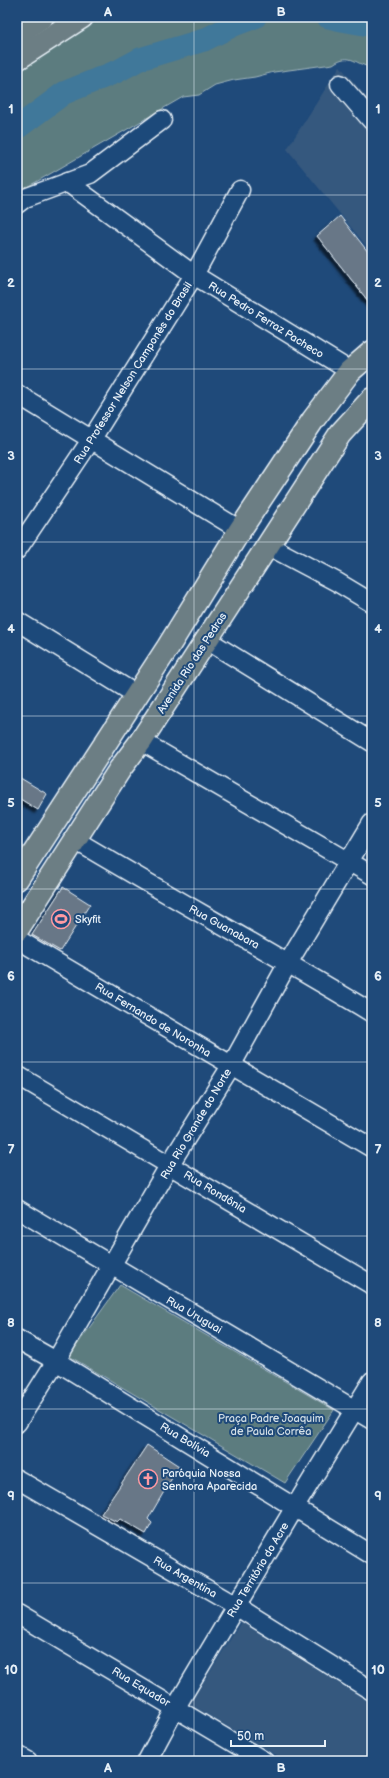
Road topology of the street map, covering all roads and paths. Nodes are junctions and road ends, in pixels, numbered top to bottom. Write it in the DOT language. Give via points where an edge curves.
graph roads {
  1 [pos="42,17"];
  2 [pos="82,17"];
  3 [pos="17,34"];
  4 [pos="17,59"];
  5 [pos="340,84"];
  6 [pos="162,120"];
  7 [pos="372,121"];
  8 [pos="67,182"];
  9 [pos="240,190"];
  10 [pos="17,204"];
  11 [pos="194,276"];
  12 [pos="372,352"];
  13 [pos="350,371"];
  14 [pos="17,394"];
  15 [pos="372,400"];
  16 [pos="91,440"];
  17 [pos="240,530"];
  18 [pos="267,545"];
  19 [pos="17,550"];
  20 [pos="372,603"];
  21 [pos="17,621"];
  22 [pos="207,640"];
  23 [pos="137,695"];
  24 [pos="142,741"];
  25 [pos="372,742"];
  26 [pos="372,823"];
  27 [pos="75,840"];
  28 [pos="23,856"];
  29 [pos="350,861"];
  30 [pos="372,875"];
  31 [pos="17,879"];
  32 [pos="17,930"];
  33 [pos="17,939"];
  34 [pos="288,963"];
  35 [pos="372,1014"];
  36 [pos="231,1066"];
  37 [pos="17,1075"];
  38 [pos="372,1148"];
  39 [pos="170,1164"];
  40 [pos="17,1209"];
  41 [pos="111,1266"];
  42 [pos="372,1285"];
  43 [pos="17,1339"];
  44 [pos="56,1361"];
  45 [pos="372,1381"];
  46 [pos="354,1410"];
  47 [pos="372,1420"];
  48 [pos="17,1423"];
  49 [pos="17,1479"];
  50 [pos="295,1507"];
  51 [pos="372,1555"];
  52 [pos="236,1606"];
  53 [pos="17,1614"];
  54 [pos="372,1691"];
  55 [pos="176,1707"];
  56 [pos="17,1754"];
  57 [pos="28,1761"];
  58 [pos="147,1761"];
  59 [pos="264,1761"];
  1 -- 3 [label="main road"];
  2 -- 4 [label="main road"];
  5 -- 7 [label="street"];
  6 -- 8 [label="street" via="90,174"];
  8 -- 10 [label="street" via="25,198"];
  8 -- 11 [label="street, Rua Pedro Ferraz Pacheco"];
  9 -- 11 [label="street, Rua Professor Nelson Camponês do Brasil"];
  11 -- 13 [label="street, Rua Pedro Ferraz Pacheco"];
  11 -- 16 [label="street, Rua Professor Nelson Camponês do Brasil"];
  12 -- 13 [label="main road"];
  13 -- 17 [label="main road" via="313,420"];
  14 -- 16 [label="street"];
  15 -- 18 [label="main road, Avenida Rio das Pedras" via="340,434"];
  16 -- 17 [label="street"];
  16 -- 19 [label="street, Rua Professor Nelson Camponês do Brasil"];
  17 -- 23 [label="main road"];
  18 -- 20 [label="street"];
  18 -- 22 [label="main road, Avenida Rio das Pedras"];
  21 -- 23 [label="street"];
  22 -- 24 [label="main road, Avenida Rio das Pedras"];
  22 -- 25 [label="street"];
  23 -- 24 [label="main road" via="123,732 124,737 131,742"];
  23 -- 28 [label="main road"];
  24 -- 27 [label="main road, Avenida Rio das Pedras" via="120,769"];
  24 -- 29 [label="street"];
  26 -- 29 [label="street, Rua Rio Grande do Norte"];
  27 -- 32 [label="main road, Avenida Rio das Pedras"];
  27 -- 34 [label="street, Rua Guanabara"];
  28 -- 31 [label="main road"];
  29 -- 30 [label="street"];
  29 -- 34 [label="street, Rua Rio Grande do Norte"];
  33 -- 36 [label="street, Rua Fernando de Noronha"];
  34 -- 35 [label="street, Rua Guanabara"];
  34 -- 36 [label="street, Rua Rio Grande do Norte"];
  36 -- 38 [label="street, Rua Fernando de Noronha"];
  36 -- 39 [label="street, Rua Rio Grande do Norte"];
  37 -- 39 [label="street, Rua Rondônia"];
  39 -- 41 [label="street, Rua Rio Grande do Norte"];
  39 -- 42 [label="street, Rua Rondônia"];
  40 -- 41 [label="street, Rua Uruguai"];
  41 -- 44 [label="street, Rua Rio Grande do Norte"];
  41 -- 46 [label="street, Rua Uruguai"];
  43 -- 44 [label="street, Rua Bolívia"];
  44 -- 48 [label="street, Rua Rio Grande do Norte"];
  44 -- 50 [label="street, Rua Bolívia"];
  45 -- 46 [label="street, Rua Território do Acre"];
  46 -- 47 [label="street, Rua Uruguai"];
  46 -- 50 [label="street, Rua Território do Acre"];
  49 -- 52 [label="street, Rua Argentina"];
  50 -- 51 [label="street, Rua Bolívia"];
  50 -- 52 [label="street, Rua Território do Acre"];
  52 -- 54 [label="street, Rua Argentina"];
  52 -- 55 [label="street, Rua Território do Acre"];
  53 -- 55 [label="street, Rua Equador"];
  55 -- 58 [label="street, Rua Território do Acre"];
  55 -- 59 [label="street, Rua Equador"];
  56 -- 57 [label="street"];
}
